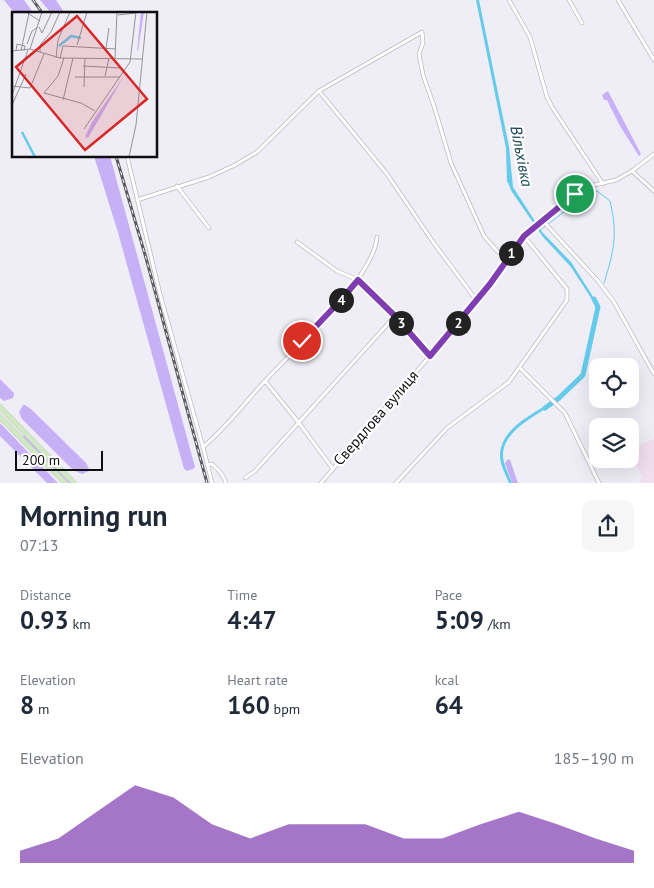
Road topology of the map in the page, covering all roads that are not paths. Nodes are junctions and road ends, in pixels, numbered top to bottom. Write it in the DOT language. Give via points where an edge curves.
graph roads {
  1 [pos="509,0"];
  2 [pos="569,0"];
  3 [pos="618,0"];
  4 [pos="582,23"];
  5 [pos="654,60"];
  6 [pos="319,92"];
  7 [pos="654,154"];
  8 [pos="128,158"];
  9 [pos="632,171"];
  10 [pos="603,184"];
  11 [pos="177,186"];
  12 [pos="654,191"];
  13 [pos="138,200"];
  14 [pos="541,222"];
  15 [pos="209,228"];
  16 [pos="524,236"];
  17 [pos="378,237"];
  18 [pos="297,242"];
  19 [pos="508,258"];
  20 [pos="358,280"];
  21 [pos="476,301"];
  22 [pos="395,316"];
  23 [pos="430,356"];
  24 [pos="520,368"];
  25 [pos="654,374"];
  26 [pos="265,380"];
  27 [pos="0,407"];
  28 [pos="0,417"];
  29 [pos="299,423"];
  30 [pos="203,447"];
  31 [pos="207,465"];
  32 [pos="333,469"];
  33 [pos="246,478"];
  34 [pos="65,483"];
  35 [pos="74,483"];
  36 [pos="212,483"];
  37 [pos="226,483"];
  38 [pos="322,483"];
  39 [pos="396,483"];
  40 [pos="599,483"];
  1 -- 10 [label="street" via="530,37 552,107"];
  2 -- 4 [label="street"];
  3 -- 5 [label="street"];
  6 -- 11 [label="street" via="257,152 235,165"];
  6 -- 19 [label="street" via="422,32 419,54 423,75 451,163 484,236"];
  6 -- 21 [label="street" via="387,174"];
  7 -- 9 [label="street, Свердлова вулиця"];
  8 -- 13 [label="street"];
  9 -- 10 [label="street, Свердлова вулиця"];
  9 -- 12 [label="street"];
  10 -- 14 [label="street, Свердлова вулиця" via="575,194"];
  11 -- 13 [label="street"];
  11 -- 15 [label="street"];
  13 -- 30 [label="street" via="160,294"];
  14 -- 16 [label="street, Свердлова вулиця"];
  14 -- 25 [label="street" via="614,302"];
  16 -- 19 [label="street, Свердлова вулиця"];
  16 -- 24 [label="street" via="566,289 567,300"];
  17 -- 20 [label="street" via="377,247"];
  18 -- 20 [label="street" via="337,271"];
  19 -- 21 [label="street, Свердлова вулиця"];
  20 -- 22 [label="street"];
  20 -- 26 [label="street"];
  21 -- 23 [label="street, Свердлова вулиця"];
  22 -- 23 [label="street"];
  22 -- 29 [label="street"];
  23 -- 32 [label="street, Свердлова вулиця"];
  24 -- 39 [label="street" via="509,382 447,428"];
  24 -- 40 [label="street" via="565,413"];
  26 -- 29 [label="street"];
  26 -- 30 [label="street"];
  27 -- 35 [label="main road"];
  28 -- 34 [label="main road"];
  29 -- 32 [label="street"];
  29 -- 33 [label="street"];
  30 -- 31 [label="street"];
  31 -- 36 [label="street"];
  31 -- 37 [label="street" via="212,464"];
  32 -- 38 [label="street, Свердлова вулиця"];
}
